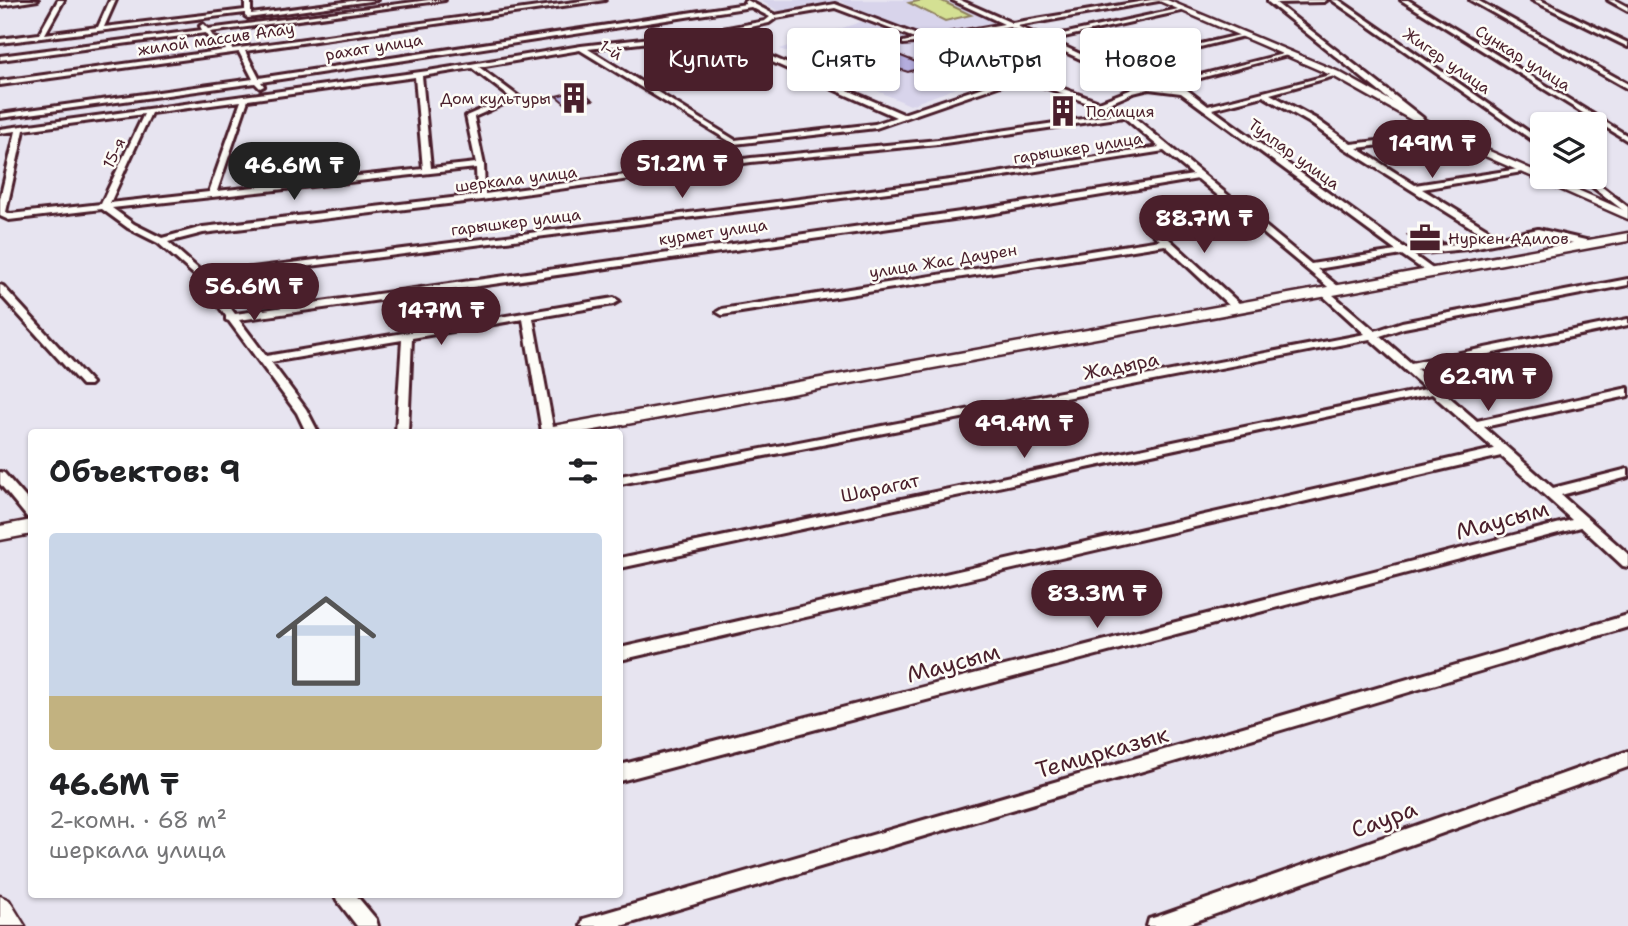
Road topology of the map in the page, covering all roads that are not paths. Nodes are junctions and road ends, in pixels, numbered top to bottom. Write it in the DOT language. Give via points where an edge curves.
graph roads {
  1 [pos="35,0"];
  2 [pos="61,0"];
  3 [pos="113,0"];
  4 [pos="248,0"];
  5 [pos="374,0"];
  6 [pos="442,0"];
  7 [pos="602,0"];
  8 [pos="744,0"];
  9 [pos="956,0"];
  10 [pos="1161,0"];
  11 [pos="1301,0"];
  12 [pos="1324,0"];
  13 [pos="1335,0"];
  14 [pos="1404,0"];
  15 [pos="1473,0"];
  16 [pos="1535,0"];
  17 [pos="1611,0"];
  18 [pos="1270,1"];
  19 [pos="334,2"];
  20 [pos="1,4"];
  21 [pos="1097,4"];
  22 [pos="752,5"];
  23 [pos="1106,8"];
  24 [pos="1181,9"];
  25 [pos="1628,9"];
  26 [pos="248,11"];
  27 [pos="197,17"];
  28 [pos="774,17"];
  29 [pos="1007,24"];
  30 [pos="737,28"];
  31 [pos="984,28"];
  32 [pos="1016,28"];
  33 [pos="100,29"];
  34 [pos="206,31"];
  35 [pos="1066,35"];
  36 [pos="1242,35"];
  37 [pos="41,36"];
  38 [pos="914,36"];
  39 [pos="0,41"];
  40 [pos="644,41"];
  41 [pos="914,41"];
  42 [pos="905,43"];
  43 [pos="1201,45"];
  44 [pos="1628,45"];
  45 [pos="581,48"];
  46 [pos="241,49"];
  47 [pos="230,51"];
  48 [pos="1289,53"];
  49 [pos="0,58"];
  50 [pos="773,60"];
  51 [pos="474,66"];
  52 [pos="1336,74"];
  53 [pos="418,75"];
  54 [pos="1201,76"];
  55 [pos="258,80"];
  56 [pos="0,83"];
  57 [pos="1628,87"];
  58 [pos="977,91"];
  59 [pos="1061,91"];
  60 [pos="1130,91"];
  61 [pos="1183,91"];
  62 [pos="1265,94"];
  63 [pos="263,95"];
  64 [pos="244,98"];
  65 [pos="1099,105"];
  66 [pos="1208,107"];
  67 [pos="149,110"];
  68 [pos="1126,115"];
  69 [pos="0,116"];
  70 [pos="902,117"];
  71 [pos="1426,124"];
  72 [pos="20,128"];
  73 [pos="0,131"];
  74 [pos="1445,135"];
  75 [pos="1530,137"];
  76 [pos="1628,139"];
  77 [pos="1166,148"];
  78 [pos="1349,148"];
  79 [pos="12,164"];
  80 [pos="480,165"];
  81 [pos="0,166"];
  82 [pos="1522,170"];
  83 [pos="427,172"];
  84 [pos="1200,176"];
  85 [pos="1416,187"];
  86 [pos="1598,189"];
  87 [pos="212,195"];
  88 [pos="481,198"];
  89 [pos="104,207"];
  90 [pos="1626,213"];
  91 [pos="4,219"];
  92 [pos="1182,221"];
  93 [pos="1628,237"];
  94 [pos="1499,240"];
  95 [pos="161,241"];
  96 [pos="1168,242"];
  97 [pos="1591,244"];
  98 [pos="1404,252"];
  99 [pos="1309,267"];
  100 [pos="1432,272"];
  101 [pos="202,277"];
  102 [pos="1628,282"];
  103 [pos="0,288"];
  104 [pos="1329,290"];
  105 [pos="614,302"];
  106 [pos="1237,307"];
  107 [pos="722,312"];
  108 [pos="230,318"];
  109 [pos="528,318"];
  110 [pos="1628,322"];
  111 [pos="1374,335"];
  112 [pos="407,336"];
  113 [pos="262,360"];
  114 [pos="1410,367"];
  115 [pos="86,383"];
  116 [pos="1436,390"];
  117 [pos="1628,392"];
  118 [pos="1476,425"];
  119 [pos="310,429"];
  120 [pos="402,429"];
  121 [pos="550,429"];
  122 [pos="567,429"];
  123 [pos="1505,451"];
  124 [pos="1628,473"];
  125 [pos="0,476"];
  126 [pos="623,479"];
  127 [pos="1551,493"];
  128 [pos="28,509"];
  129 [pos="1583,522"];
  130 [pos="28,528"];
  131 [pos="0,533"];
  132 [pos="623,562"];
  133 [pos="1628,562"];
  134 [pos="1628,621"];
  135 [pos="623,653"];
  136 [pos="1628,759"];
  137 [pos="623,773"];
  138 [pos="346,898"];
  139 [pos="0,909"];
  140 [pos="12,926"];
  141 [pos="369,926"];
  142 [pos="590,926"];
  143 [pos="1156,926"];
  1 -- 20 [label="street"];
  2 -- 37 [label="street"];
  3 -- 33 [label="street"];
  4 -- 26 [label="street"];
  5 -- 19 [label="street"];
  6 -- 34 [label="street"];
  7 -- 46 [label="street, жилой массив Алау"];
  8 -- 22 [label="street"];
  9 -- 29 [label="street"];
  10 -- 23 [label="street"];
  10 -- 24 [label="street"];
  11 -- 12 [label="street"];
  11 -- 18 [label="street"];
  13 -- 75 [label="street, Жигер улица"];
  14 -- 76 [label="street, Сункар улица"];
  15 -- 57 [label="street"];
  16 -- 44 [label="street"];
  17 -- 25 [label="street"];
  18 -- 71 [label="street"];
  19 -- 26 [label="street" via="248,16"];
  21 -- 23 [label="street"];
  22 -- 28 [label="street"];
  22 -- 55 [label="street, рахат улица"];
  23 -- 29 [label="street"];
  24 -- 35 [label="street"];
  24 -- 36 [label="street"];
  26 -- 27 [label="street"];
  27 -- 33 [label="street"];
  27 -- 34 [label="street"];
  28 -- 30 [label="street"];
  28 -- 38 [label="street" via="835,6"];
  29 -- 31 [label="street"];
  29 -- 32 [label="street"];
  33 -- 37 [label="street"];
  34 -- 47 [label="street" via="212,39 226,43"];
  34 -- 49 [label="street"];
  36 -- 43 [label="street"];
  36 -- 48 [label="street"];
  37 -- 39 [label="street"];
  40 -- 45 [label="street"];
  41 -- 42 [label="street"];
  45 -- 51 [label="street"];
  45 -- 70 [label="street, 1-й" via="734,142 876,126"];
  46 -- 47 [label="street, жилой массив Алау"];
  46 -- 55 [label="street"];
  47 -- 56 [label="street, жилой массив Алау"];
  48 -- 52 [label="street"];
  48 -- 54 [label="street"];
  50 -- 70 [label="street"];
  51 -- 53 [label="street"];
  51 -- 80 [label="street" via="515,97 470,116"];
  52 -- 62 [label="street"];
  52 -- 71 [label="street"];
  53 -- 63 [label="street"];
  53 -- 83 [label="street"];
  55 -- 63 [label="street"];
  55 -- 69 [label="street, рахат улица"];
  58 -- 70 [label="street"];
  59 -- 65 [label="street"];
  60 -- 65 [label="street"];
  61 -- 66 [label="street"];
  62 -- 66 [label="street"];
  62 -- 78 [label="street"];
  63 -- 64 [label="street"];
  64 -- 67 [label="street"];
  64 -- 87 [label="street"];
  65 -- 68 [label="street"];
  66 -- 98 [label="street, Тулпар улица"];
  67 -- 72 [label="street"];
  67 -- 89 [label="street, 15-я"];
  68 -- 77 [label="street"];
  68 -- 88 [label="street, шеркала улица"];
  71 -- 74 [label="street"];
  72 -- 73 [label="street"];
  72 -- 79 [label="street"];
  74 -- 78 [label="street"];
  74 -- 82 [label="street"];
  77 -- 84 [label="street"];
  77 -- 101 [label="street, гарышкер улица" via="966,180"];
  78 -- 85 [label="street"];
  79 -- 81 [label="street"];
  79 -- 91 [label="street" via="1,213"];
  80 -- 83 [label="street"];
  80 -- 88 [label="street"];
  82 -- 85 [label="street"];
  82 -- 90 [label="street"];
  83 -- 87 [label="street"];
  84 -- 99 [label="street"];
  84 -- 108 [label="street, курмет улица" via="989,211"];
  85 -- 94 [label="street"];
  86 -- 90 [label="street"];
  87 -- 89 [label="street"];
  88 -- 95 [label="street, шеркала улица" via="203,230"];
  89 -- 91 [label="street"];
  89 -- 95 [label="street"];
  92 -- 96 [label="street" via="1150,226"];
  93 -- 97 [label="main road"];
  94 -- 97 [label="street" via="1545,232"];
  94 -- 98 [label="street"];
  95 -- 101 [label="street"];
  96 -- 106 [label="street"];
  96 -- 107 [label="street, улица Жас Даурен"];
  97 -- 100 [label="main road"];
  98 -- 99 [label="street"];
  98 -- 100 [label="street, Тулпар улица"];
  99 -- 104 [label="street"];
  100 -- 104 [label="main road"];
  101 -- 108 [label="street"];
  102 -- 111 [label="street, Жадыра" via="1402,325"];
  103 -- 115 [label="street"];
  104 -- 106 [label="main road"];
  104 -- 111 [label="street"];
  105 -- 109 [label="street"];
  106 -- 122 [label="main road"];
  108 -- 113 [label="street"];
  109 -- 112 [label="street"];
  109 -- 121 [label="street"];
  110 -- 114 [label="street"];
  111 -- 114 [label="street"];
  111 -- 126 [label="street, Жадыра"];
  112 -- 113 [label="street"];
  112 -- 120 [label="street"];
  113 -- 119 [label="street"];
  114 -- 116 [label="street"];
  116 -- 118 [label="street"];
  116 -- 132 [label="street, Шарагат"];
  117 -- 118 [label="street"];
  118 -- 123 [label="street"];
  123 -- 127 [label="street"];
  123 -- 135 [label="street"];
  124 -- 127 [label="street"];
  125 -- 128 [label="street"];
  127 -- 129 [label="street"];
  129 -- 133 [label="street"];
  129 -- 137 [label="street, Маусым"];
  130 -- 131 [label="main road"];
  134 -- 142 [label="street, Темирказык"];
  136 -- 143 [label="street, Саура"];
  138 -- 141 [label="street"];
  139 -- 140 [label="main road"];
}
